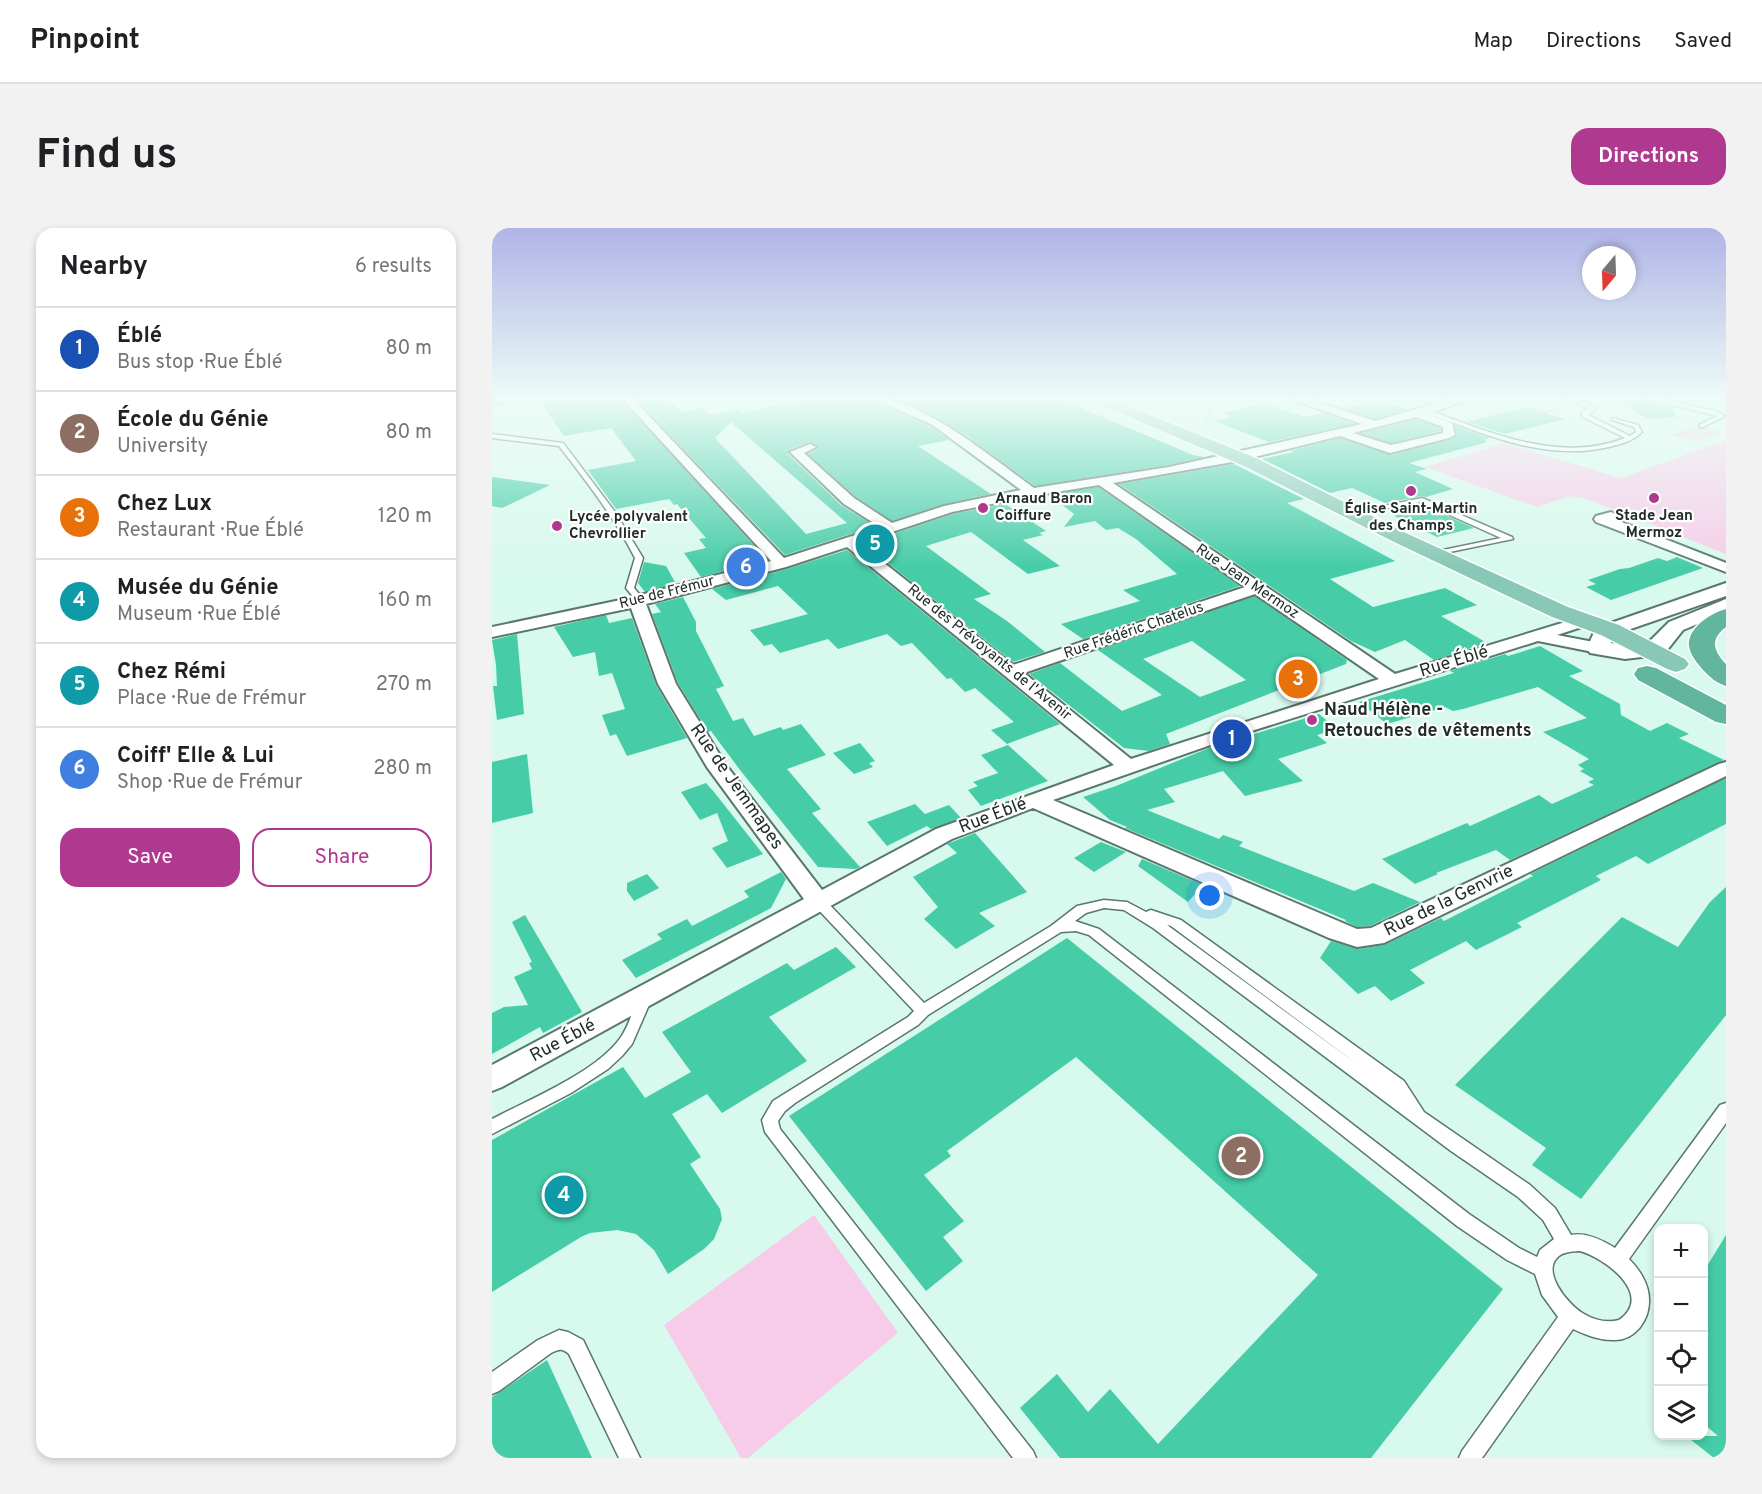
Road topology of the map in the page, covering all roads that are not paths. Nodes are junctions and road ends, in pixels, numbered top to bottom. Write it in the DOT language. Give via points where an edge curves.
graph roads {
  1 [pos="569,454"];
  2 [pos="680,454"];
  3 [pos="799,454"];
  4 [pos="980,454"];
  5 [pos="1222,454"];
  6 [pos="1223,454"];
  7 [pos="1246,454"];
  8 [pos="1231,458"];
  9 [pos="1101,481"];
  10 [pos="1032,492"];
  11 [pos="1383,507"];
  12 [pos="1611,516"];
  13 [pos="890,528"];
  14 [pos="849,542"];
  15 [pos="1438,553"];
  16 [pos="781,564"];
  17 [pos="1726,568"];
  18 [pos="1726,582"];
  19 [pos="1256,588"];
  20 [pos="1726,589"];
  21 [pos="639,601"];
  22 [pos="1726,605"];
  23 [pos="1538,609"];
  24 [pos="1726,616"];
  25 [pos="1586,621"];
  26 [pos="1561,629"];
  27 [pos="492,632"];
  28 [pos="1530,638"];
  29 [pos="1604,639"];
  30 [pos="1651,657"];
  31 [pos="1676,664"];
  32 [pos="1010,671"];
  33 [pos="1726,678"];
  34 [pos="1393,681"];
  35 [pos="1726,691"];
  36 [pos="1726,716"];
  37 [pos="1726,725"];
  38 [pos="1128,766"];
  39 [pos="1726,768"];
  40 [pos="1034,800"];
  41 [pos="818,901"];
  42 [pos="1056,928"];
  43 [pos="645,996"];
  44 [pos="923,1011"];
  45 [pos="492,1079"];
  46 [pos="1726,1110"];
  47 [pos="492,1127"];
  48 [pos="1566,1243"];
  49 [pos="1617,1260"];
  50 [pos="1544,1269"];
  51 [pos="1570,1317"];
  52 [pos="492,1384"];
  53 [pos="630,1458"];
  54 [pos="1026,1458"];
  55 [pos="1469,1458"];
  1 -- 21 [label="lane" via="639,558 630,588"];
  2 -- 16 [label="street"];
  3 -- 13 [label="street" via="849,501"];
  4 -- 10 [label="street"];
  5 -- 8 [label="main road"];
  6 -- 8 [label="main road"];
  7 -- 8 [label="street, Rue de Frémur"];
  8 -- 9 [label="street, Rue de Frémur"];
  8 -- 15 [label="main road"];
  8 -- 23 [label="main road" via="1430,560"];
  9 -- 10 [label="street, Rue de Frémur"];
  9 -- 19 [label="street, Rue Jean Mermoz"];
  10 -- 13 [label="street, Rue de Frémur" via="949,509"];
  11 -- 15 [label="lane" via="1422,500 1509,539"];
  12 -- 17 [label="street" via="1601,519"];
  13 -- 14 [label="street, Rue de Frémur"];
  14 -- 16 [label="street, Rue de Frémur"];
  14 -- 32 [label="street, Rue des Prévoyants de l'Avenir"];
  15 -- 23 [label="main road"];
  16 -- 21 [label="street, Rue de Frémur"];
  18 -- 25 [label="street"];
  19 -- 32 [label="street, Rue Frédéric Chatelus"];
  19 -- 34 [label="street, Rue Jean Mermoz"];
  20 -- 29 [label="street"];
  21 -- 27 [label="street, Rue de Frémur"];
  21 -- 41 [label="street, Rue de Jemmapes" via="667,684 700,740"];
  22 -- 30 [label="street" via="1676,626"];
  23 -- 25 [label="main road"];
  23 -- 26 [label="main road"];
  24 -- 33 [label="highway" via="1708,626 1701,641 1708,661"];
  25 -- 26 [label="street, Rue Éblé"];
  25 -- 29 [label="main road"];
  26 -- 28 [label="street, Rue Éblé"];
  26 -- 29 [label="main road"];
  28 -- 29 [label="street, Rue Éblé"];
  28 -- 34 [label="street, Rue Éblé"];
  29 -- 30 [label="main road"];
  30 -- 31 [label="main road"];
  30 -- 36 [label="highway"];
  30 -- 37 [label="street" via="1695,709"];
  31 -- 35 [label="highway"];
  32 -- 38 [label="street, Rue des Prévoyants de l'Avenir"];
  34 -- 38 [label="street, Rue Éblé"];
  38 -- 40 [label="street, Rue Éblé"];
  39 -- 40 [label="street, Rue de la Genvrie" via="1375,937 1365,938 1338,932"];
  40 -- 41 [label="street, Rue Éblé" via="944,834"];
  41 -- 43 [label="street, Rue Éblé"];
  41 -- 44 [label="lane"];
  42 -- 44 [label="lane"];
  42 -- 48 [label="lane" via="1072,914 1092,905 1115,904 1137,910 1524,1191 1549,1214"];
  42 -- 50 [label="lane" via="1076,926 1094,932 1463,1220 1513,1254"];
  43 -- 45 [label="street, Rue Éblé"];
  43 -- 47 [label="lane" via="627,1040 609,1059 591,1073"];
  44 -- 54 [label="lane" via="914,1021 779,1106 772,1113 770,1127"];
  46 -- 49 [label="lane"];
  48 -- 49 [label="lane" via="1588,1244"];
  48 -- 50 [label="lane" via="1550,1252"];
  49 -- 51 [label="lane" via="1634,1280 1639,1295 1634,1320 1624,1328 1610,1331 1594,1329"];
  50 -- 51 [label="lane" via="1548,1290"];
  51 -- 55 [label="lane"];
  52 -- 53 [label="lane" via="545,1346 560,1340 569,1342 576,1347"];
}
